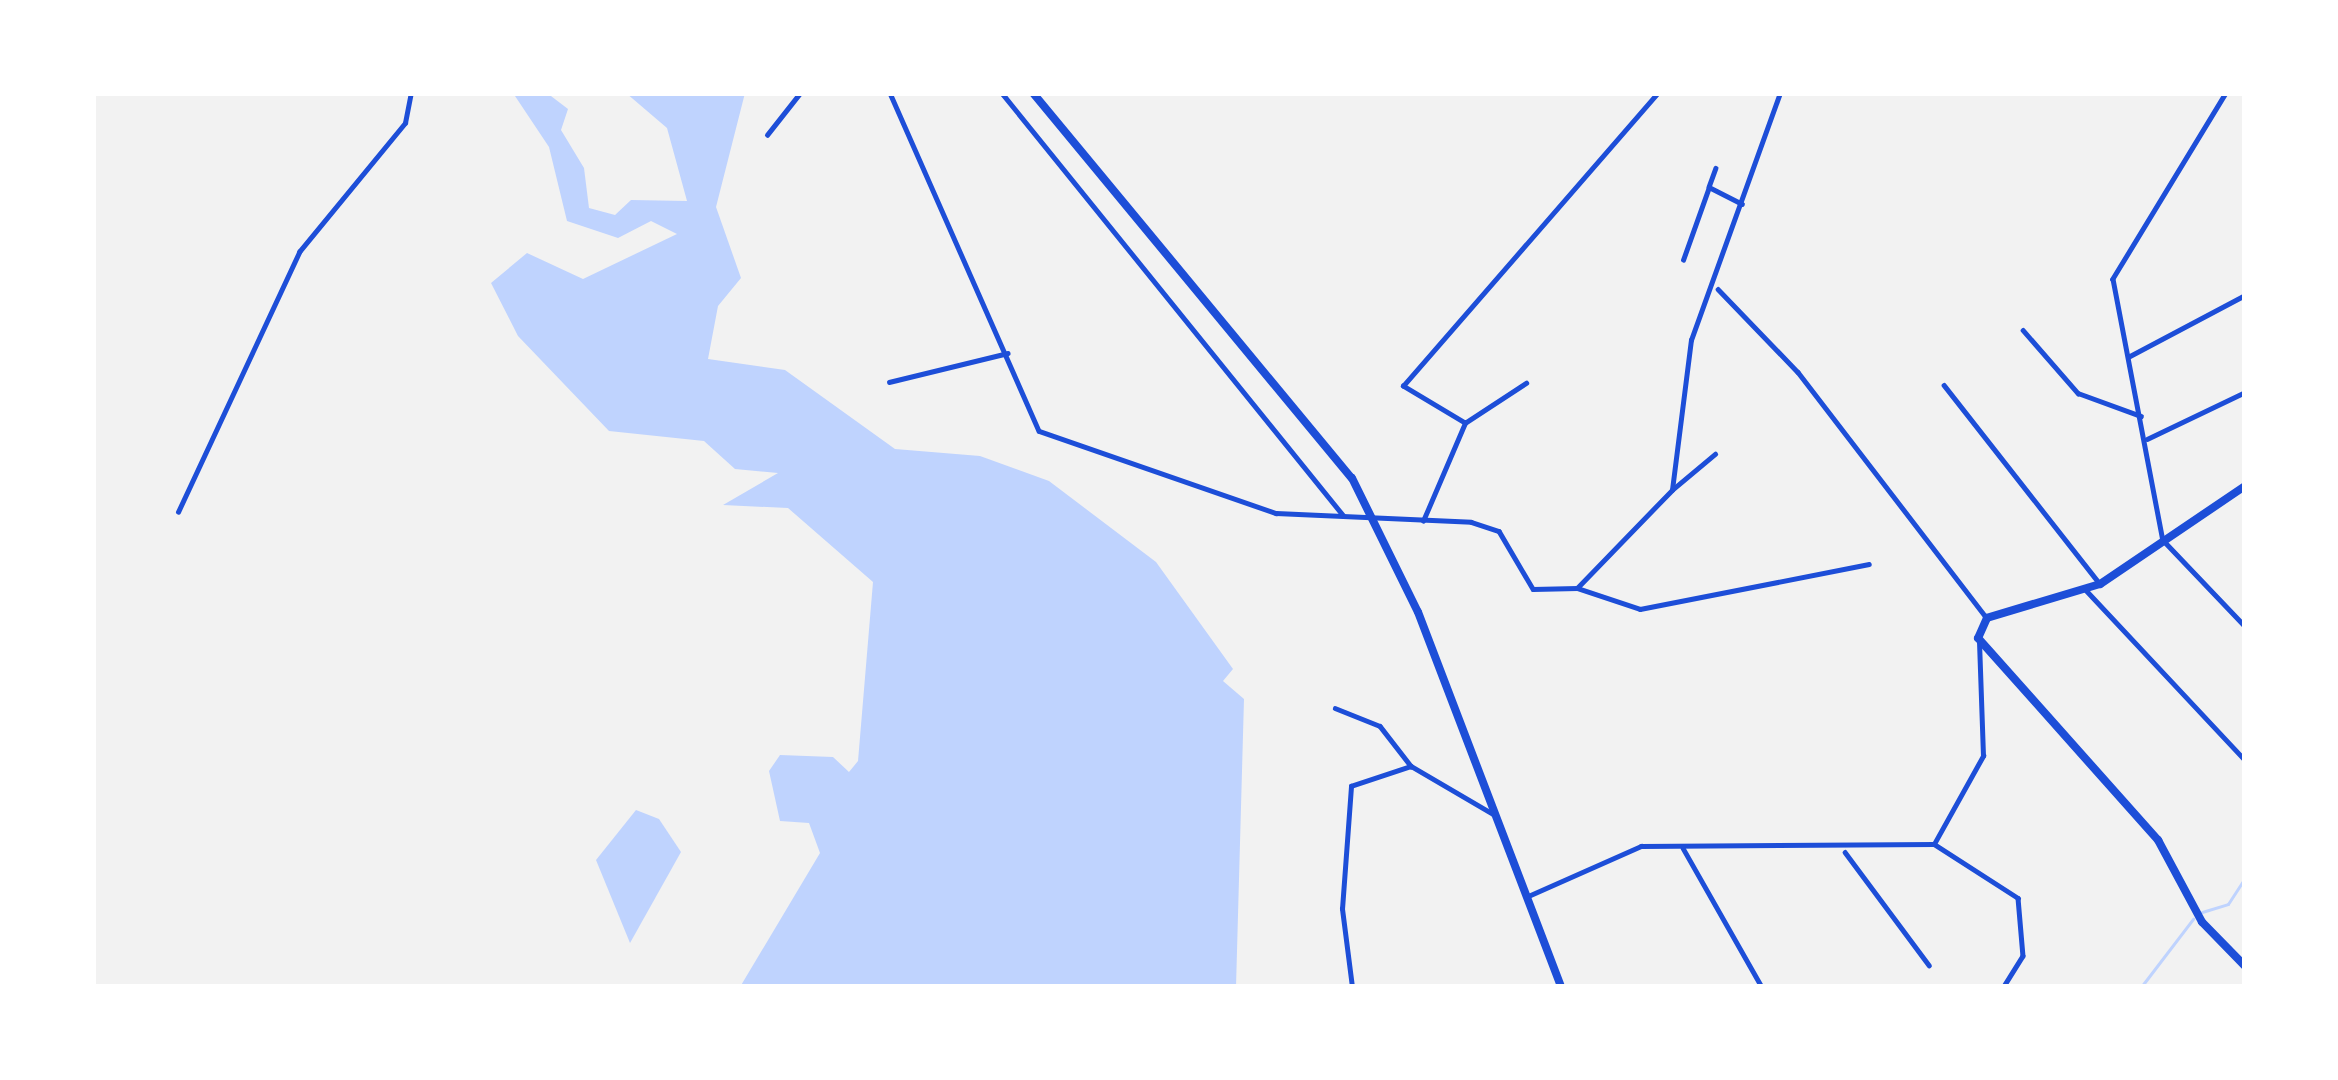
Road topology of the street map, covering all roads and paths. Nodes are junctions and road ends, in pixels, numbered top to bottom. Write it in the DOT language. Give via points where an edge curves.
graph roads {
  1 [pos="411,93"];
  2 [pos="800,93"];
  3 [pos="890,93"];
  4 [pos="1002,93"];
  5 [pos="1033,93"];
  6 [pos="1658,93"];
  7 [pos="1780,93"];
  8 [pos="2226,93"];
  9 [pos="767,135"];
  10 [pos="1716,168"];
  11 [pos="1709,187"];
  12 [pos="1742,204"];
  13 [pos="1682,260"];
  14 [pos="1718,290"];
  15 [pos="2245,295"];
  16 [pos="2023,330"];
  17 [pos="1008,353"];
  18 [pos="2128,357"];
  19 [pos="889,382"];
  20 [pos="1526,383"];
  21 [pos="1944,385"];
  22 [pos="2245,392"];
  23 [pos="2141,416"];
  24 [pos="1465,423"];
  25 [pos="2146,440"];
  26 [pos="1715,454"];
  27 [pos="2245,487"];
  28 [pos="1672,490"];
  29 [pos="178,512"];
  30 [pos="1343,515"];
  31 [pos="1423,521"];
  32 [pos="1374,522"];
  33 [pos="2163,540"];
  34 [pos="1869,564"];
  35 [pos="2100,584"];
  36 [pos="1577,588"];
  37 [pos="2085,589"];
  38 [pos="1987,618"];
  39 [pos="2245,626"];
  40 [pos="1978,638"];
  41 [pos="1335,708"];
  42 [pos="2245,760"];
  43 [pos="1411,766"];
  44 [pos="1497,815"];
  45 [pos="1934,844"];
  46 [pos="1683,848"];
  47 [pos="1845,852"];
  48 [pos="1526,897"];
  49 [pos="1929,965"];
  50 [pos="2245,966"];
  51 [pos="1352,987"];
  52 [pos="1561,987"];
  53 [pos="1762,987"];
  54 [pos="2004,987"];
  1 -- 29 [label="street" via="405,123 298,252"];
  2 -- 9 [label="street"];
  3 -- 17 [label="street" via="938,223"];
  4 -- 30 [label="street"];
  5 -- 32 [label="main road" via="1307,414"];
  6 -- 24 [label="street" via="1403,386"];
  7 -- 12 [label="street"];
  8 -- 18 [label="street" via="2113,279"];
  10 -- 11 [label="street"];
  11 -- 12 [label="street"];
  11 -- 13 [label="street"];
  12 -- 14 [label="street"];
  14 -- 28 [label="street" via="1691,340"];
  14 -- 38 [label="street" via="1798,372"];
  15 -- 18 [label="street"];
  16 -- 23 [label="street" via="2078,393"];
  17 -- 19 [label="street"];
  17 -- 30 [label="street" via="1039,431 1276,512"];
  18 -- 23 [label="street"];
  20 -- 24 [label="street"];
  21 -- 35 [label="street"];
  22 -- 25 [label="street"];
  23 -- 25 [label="street"];
  24 -- 31 [label="street"];
  25 -- 33 [label="street"];
  26 -- 28 [label="street"];
  27 -- 33 [label="main road"];
  28 -- 36 [label="street"];
  30 -- 32 [label="street"];
  31 -- 32 [label="street"];
  31 -- 36 [label="street" via="1499,531 1524,585"];
  32 -- 44 [label="main road"];
  33 -- 35 [label="main road"];
  33 -- 39 [label="street"];
  34 -- 36 [label="street" via="1640,609"];
  35 -- 37 [label="main road"];
  37 -- 38 [label="main road"];
  37 -- 42 [label="street"];
  38 -- 40 [label="main road"];
  40 -- 45 [label="street" via="1982,756"];
  40 -- 50 [label="main road" via="2158,840 2202,922"];
  41 -- 43 [label="street" via="1380,726"];
  43 -- 44 [label="street" via="1479,815"];
  43 -- 51 [label="street" via="1351,786 1342,909"];
  44 -- 48 [label="main road"];
  45 -- 47 [label="street"];
  45 -- 54 [label="street" via="2016,893 2023,956"];
  46 -- 47 [label="street"];
  46 -- 48 [label="street" via="1641,846"];
  46 -- 53 [label="street"];
  47 -- 49 [label="street"];
  48 -- 52 [label="main road"];
}
